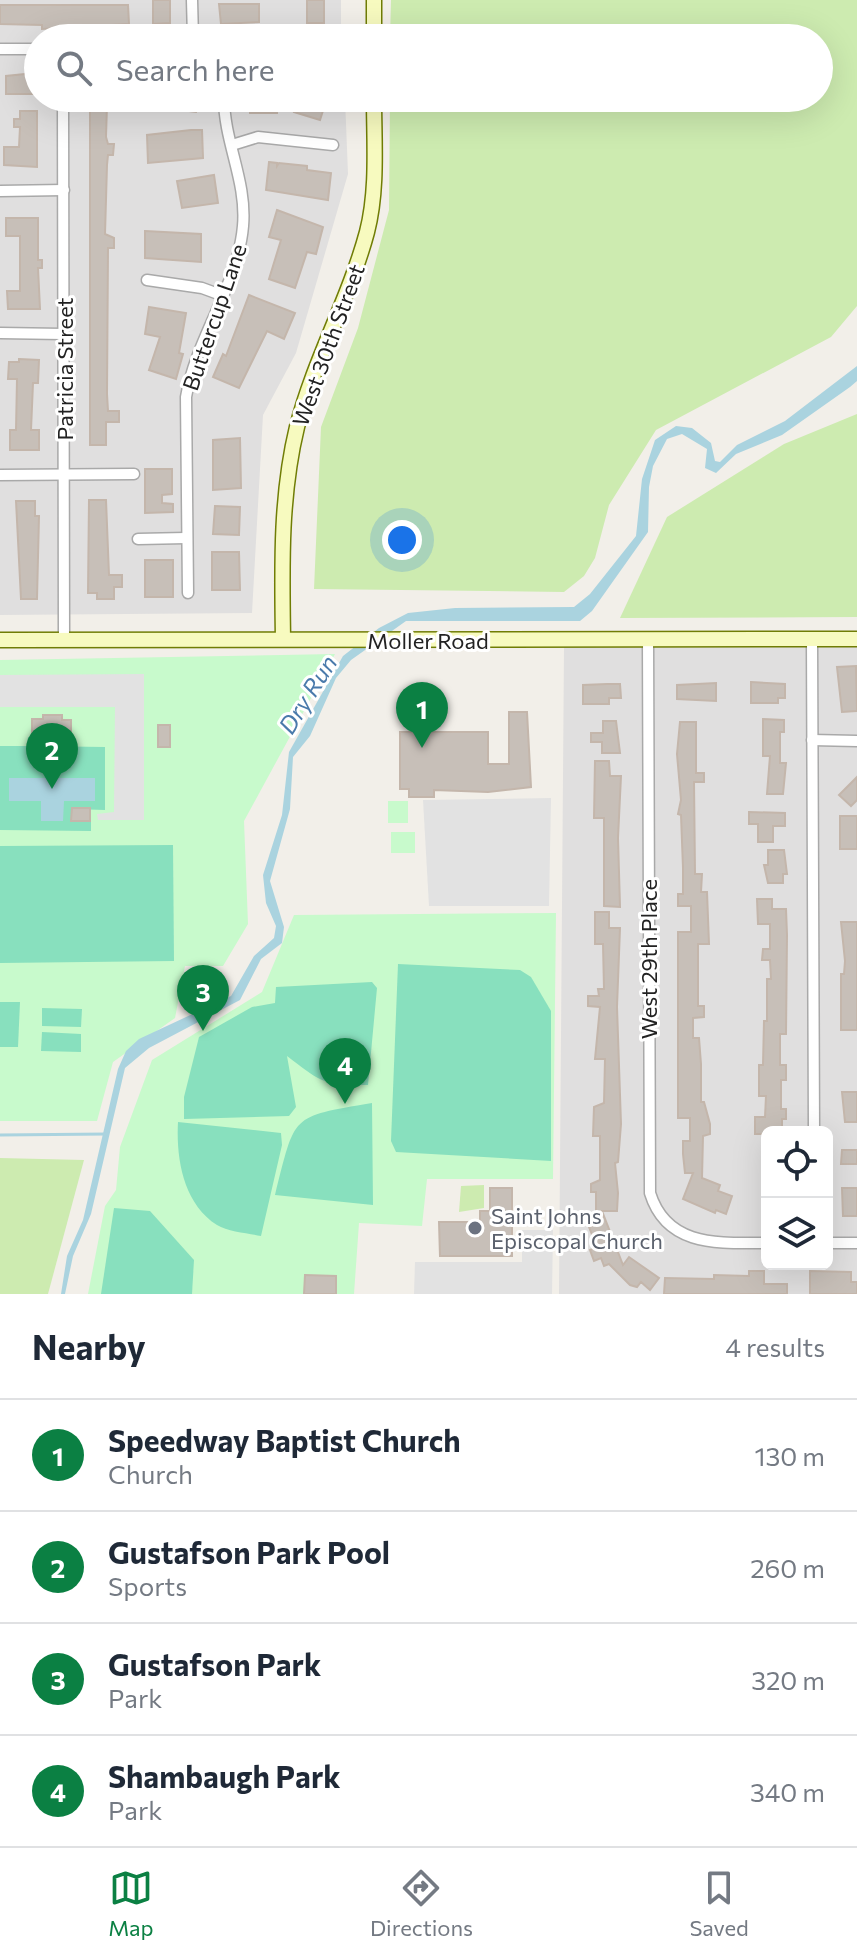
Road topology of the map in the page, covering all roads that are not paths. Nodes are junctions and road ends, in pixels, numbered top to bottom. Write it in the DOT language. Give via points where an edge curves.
graph roads {
  1 [pos="192,0"];
  2 [pos="374,0"];
  3 [pos="193,24"];
  4 [pos="374,24"];
  5 [pos="0,49"];
  6 [pos="24,49"];
  7 [pos="63,112"];
  8 [pos="226,112"];
  9 [pos="374,112"];
  10 [pos="232,145"];
  11 [pos="333,145"];
  12 [pos="64,190"];
  13 [pos="0,191"];
  14 [pos="147,280"];
  15 [pos="221,295"];
  16 [pos="0,333"];
  17 [pos="63,334"];
  18 [pos="134,474"];
  19 [pos="0,475"];
  20 [pos="64,475"];
  21 [pos="186,538"];
  22 [pos="138,539"];
  23 [pos="188,593"];
  24 [pos="283,639"];
  25 [pos="648,639"];
  26 [pos="812,639"];
  27 [pos="857,639"];
  28 [pos="0,640"];
  29 [pos="64,640"];
  30 [pos="812,740"];
  31 [pos="857,741"];
  32 [pos="814,1126"];
  33 [pos="761,1243"];
  34 [pos="833,1243"];
  35 [pos="857,1243"];
  1 -- 3 [label="street"];
  2 -- 4 [label="street"];
  5 -- 6 [label="street"];
  7 -- 12 [label="street, Patricia Street"];
  8 -- 10 [label="street, Buttercup Lane"];
  9 -- 24 [label="street, West 30th Street" via="367,233 309,389 289,464 283,516"];
  10 -- 11 [label="street" via="258,137"];
  10 -- 15 [label="street, Buttercup Lane" via="242,186 243,228"];
  12 -- 13 [label="street"];
  12 -- 17 [label="street, Patricia Street"];
  14 -- 15 [label="street"];
  15 -- 21 [label="street, Buttercup Lane" via="186,397"];
  16 -- 17 [label="street"];
  17 -- 20 [label="street, Patricia Street"];
  18 -- 20 [label="street"];
  19 -- 20 [label="street"];
  20 -- 29 [label="street, Patricia Street"];
  21 -- 22 [label="street"];
  21 -- 23 [label="street, Buttercup Lane"];
  24 -- 25 [label="street, Moller Road"];
  24 -- 29 [label="street, Moller Road"];
  25 -- 26 [label="street, Moller Road"];
  25 -- 33 [label="street, West 29th Place" via="648,1183 651,1198 669,1225 686,1237"];
  26 -- 27 [label="street, Moller Road"];
  26 -- 30 [label="street"];
  28 -- 29 [label="street, Moller Road"];
  30 -- 31 [label="street"];
  30 -- 32 [label="street"];
  34 -- 35 [label="street"];
}
